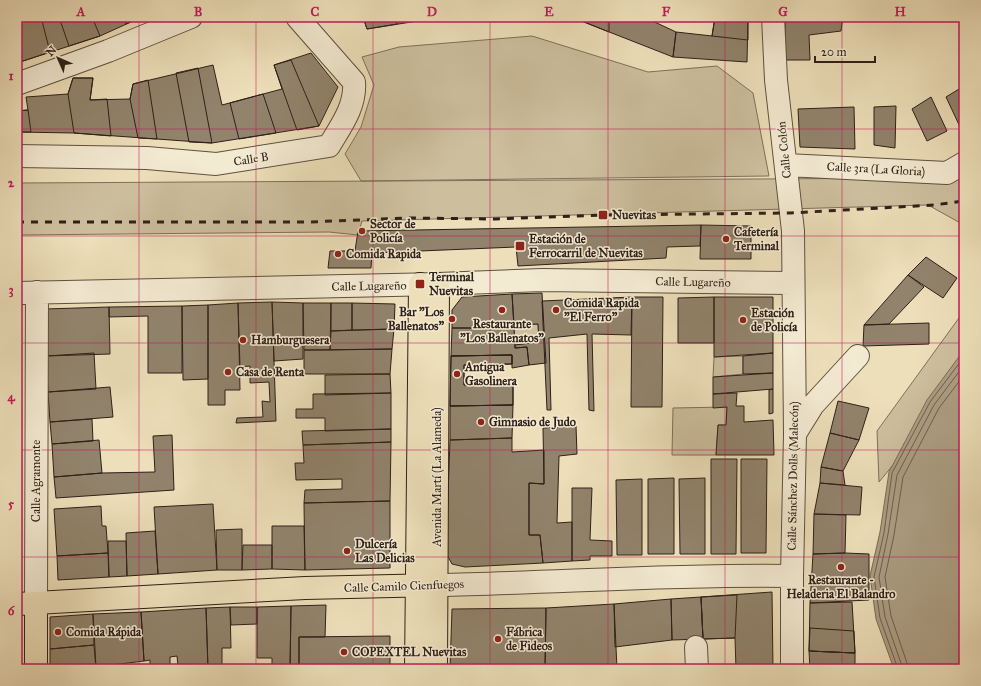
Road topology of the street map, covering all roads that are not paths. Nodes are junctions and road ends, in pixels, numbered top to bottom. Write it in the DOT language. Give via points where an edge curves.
graph roads {
  1 [pos="191,17"];
  2 [pos="297,17"];
  3 [pos="773,17"];
  4 [pos="17,84"];
  5 [pos="17,156"];
  6 [pos="964,163"];
  7 [pos="786,165"];
  8 [pos="429,284"];
  9 [pos="793,284"];
  10 [pos="27,293"];
  11 [pos="858,356"];
  12 [pos="794,434"];
  13 [pos="792,576"];
  14 [pos="427,586"];
  15 [pos="26,604"];
  16 [pos="696,647"];
  17 [pos="36,669"];
  18 [pos="416,669"];
  19 [pos="436,669"];
  20 [pos="697,669"];
  21 [pos="792,669"];
  1 -- 4 [label="street"];
  2 -- 5 [label="street, Calle B" via="354,82 348,114 329,146 216,164 147,158"];
  3 -- 7 [label="street, Calle Colón" via="776,80"];
  6 -- 7 [label="street, Calle 3ra (La Gloria)" via="947,173"];
  7 -- 9 [label="street, Calle Colón" via="793,231"];
  8 -- 9 [label="street, Calle Lugareño" via="542,280"];
  8 -- 10 [label="street, Calle Lugareño"];
  8 -- 14 [label="main road, Avenida Martí (La Alameda)"];
  9 -- 12 [label="street, Calle Sánchez Dolls (Malecón)"];
  10 -- 15 [label="street, Calle Agramonte"];
  11 -- 12 [label="street" via="813,405"];
  12 -- 13 [label="street, Calle Sánchez Dolls (Malecón)"];
  13 -- 14 [label="street, Calle Camilo Cienfuegos" via="630,578"];
  13 -- 21 [label="street, Calle Sánchez Dolls (Malecón)"];
  14 -- 15 [label="main road, Calle Camilo Cienfuegos" via="305,588"];
  14 -- 18 [label="main road, Avenida Martí (La Alameda)"];
  14 -- 19 [label="main road, Avenida Martí (La Alameda)"];
  15 -- 17 [label="main road, Calle Agramonte"];
  16 -- 20 [label="street"];
}
